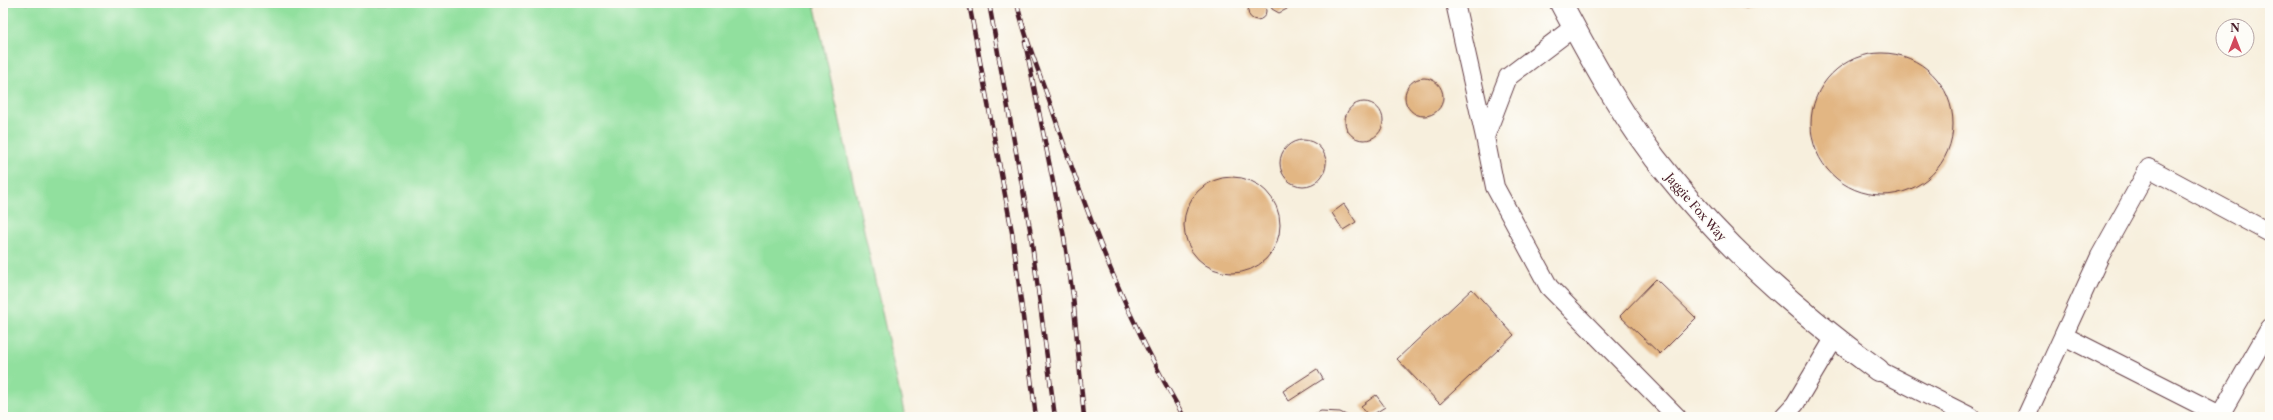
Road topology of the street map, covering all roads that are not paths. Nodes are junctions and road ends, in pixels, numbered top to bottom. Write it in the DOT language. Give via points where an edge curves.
graph roads {
  1 [pos="1455,3"];
  2 [pos="1561,3"];
  3 [pos="1574,27"];
  4 [pos="1485,138"];
  5 [pos="2270,233"];
  6 [pos="2270,328"];
  7 [pos="2064,336"];
  8 [pos="1835,337"];
  9 [pos="1878,370"];
  10 [pos="1677,417"];
  11 [pos="1783,417"];
  12 [pos="1971,417"];
  13 [pos="2026,417"];
  1 -- 4 [label="lane"];
  2 -- 3 [label="street, Jaggie Fox Way"];
  3 -- 4 [label="lane" via="1508,77"];
  3 -- 8 [label="street, Jaggie Fox Way" via="1624,114 1669,177 1719,234 1764,278"];
  4 -- 10 [label="lane" via="1495,187 1549,287"];
  5 -- 7 [label="lane" via="2149,168 2100,256"];
  6 -- 7 [label="lane" via="2220,415"];
  7 -- 13 [label="lane"];
  8 -- 9 [label="street, Jaggie Fox Way"];
  8 -- 11 [label="lane" via="1795,404"];
  9 -- 12 [label="lane"];
}
